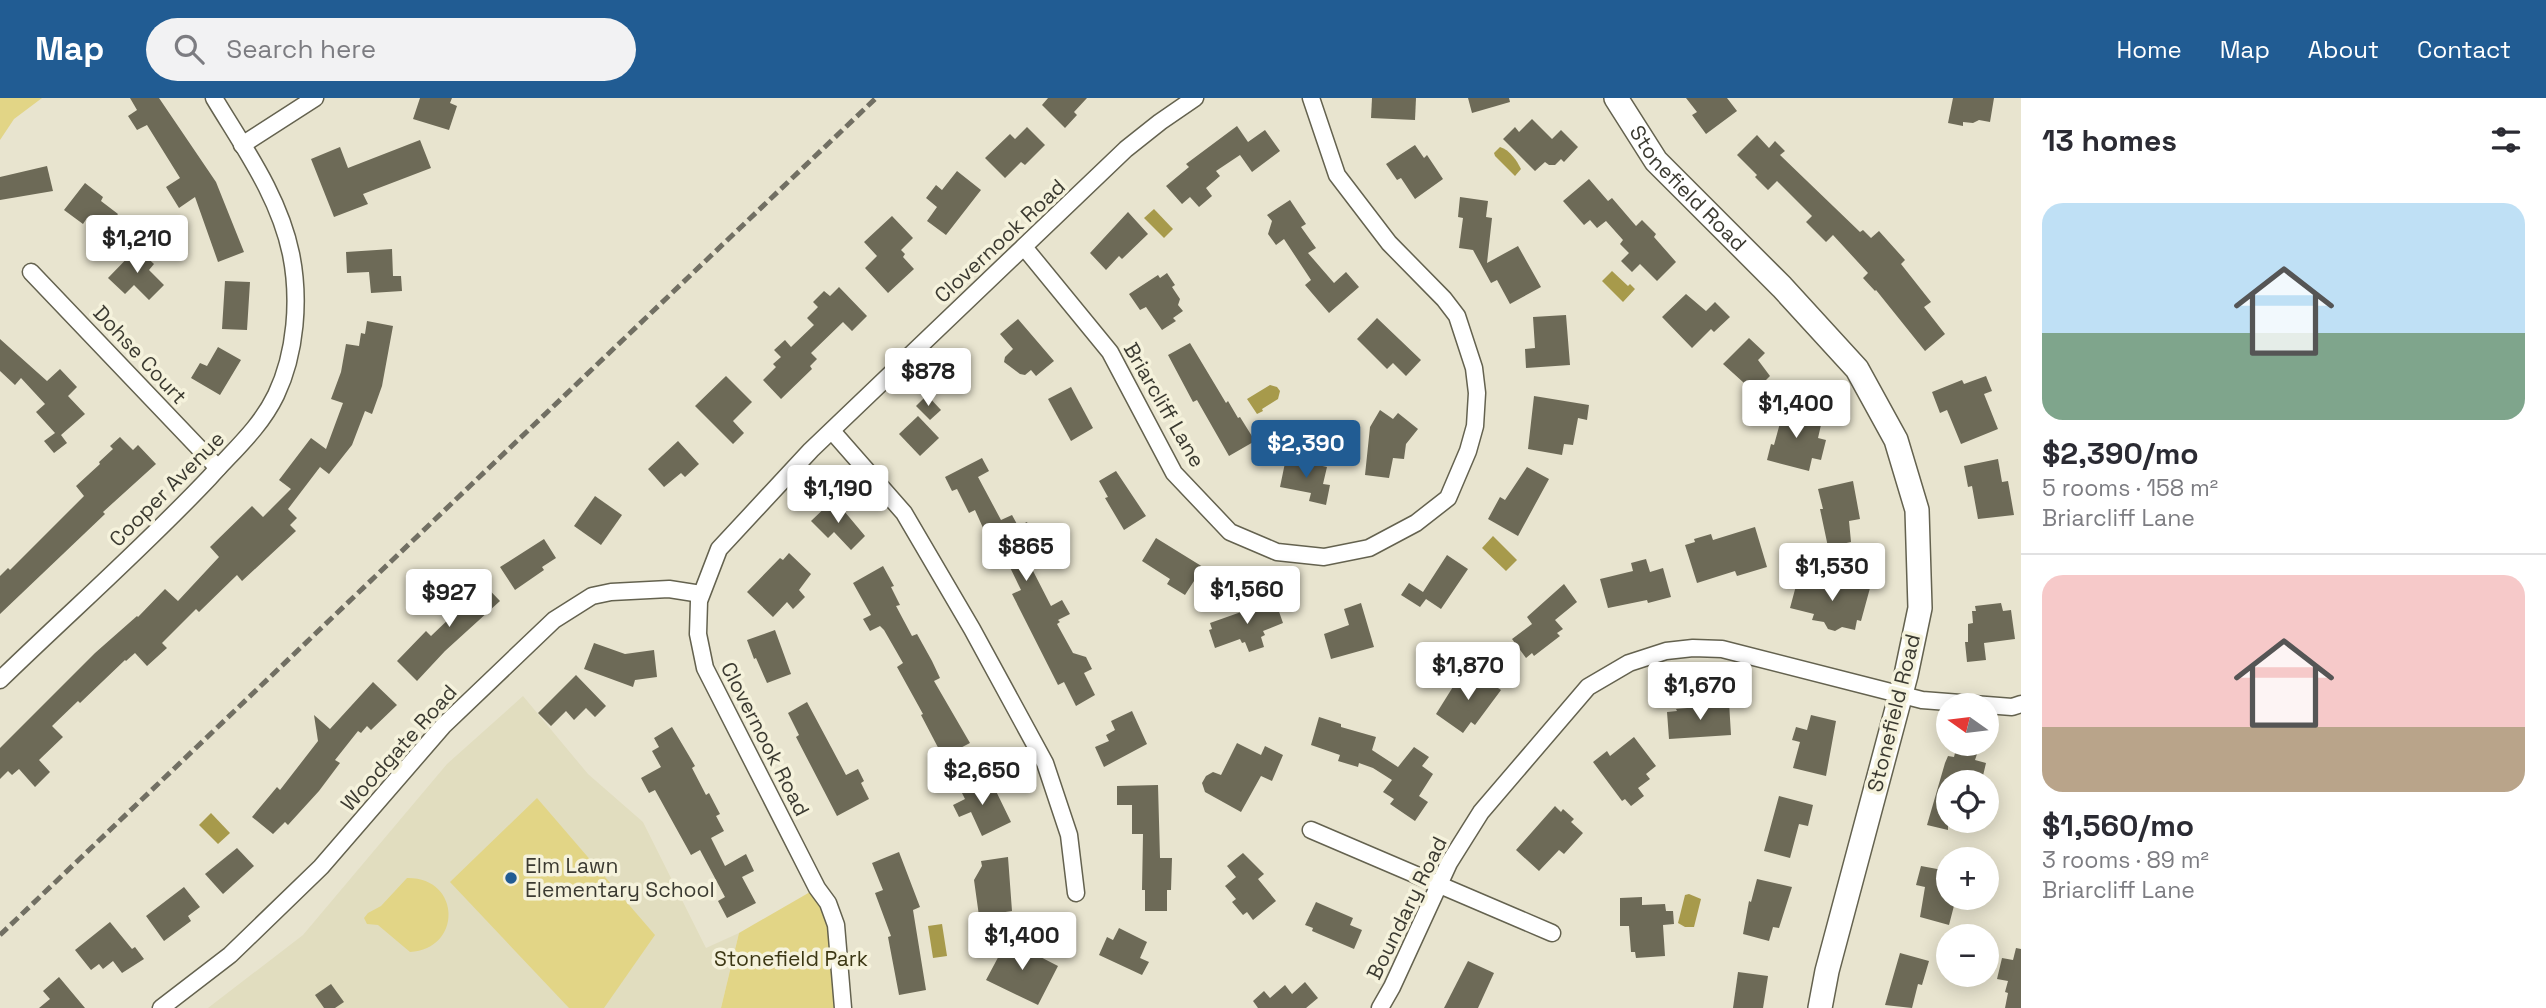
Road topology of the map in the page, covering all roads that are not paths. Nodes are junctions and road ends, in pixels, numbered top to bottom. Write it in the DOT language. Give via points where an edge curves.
graph roads {
  1 [pos="214,98"];
  2 [pos="315,98"];
  3 [pos="1195,98"];
  4 [pos="1311,98"];
  5 [pos="1616,98"];
  6 [pos="242,145"];
  7 [pos="1024,247"];
  8 [pos="31,272"];
  9 [pos="832,431"];
  10 [pos="218,468"];
  11 [pos="701,594"];
  12 [pos="0,680"];
  13 [pos="1900,695"];
  14 [pos="2021,704"];
  15 [pos="1311,830"];
  16 [pos="1440,883"];
  17 [pos="1076,893"];
  18 [pos="1552,933"];
  19 [pos="161,1008"];
  20 [pos="843,1008"];
  21 [pos="1380,1008"];
  22 [pos="1820,1008"];
  1 -- 6 [label="street, Cooper Avenue"];
  2 -- 6 [label="street"];
  3 -- 7 [label="street, Clovernook Road" via="1126,149"];
  4 -- 7 [label="street, Briarcliff Lane" via="1337,175 1389,243 1457,316 1474,368 1475,426 1448,498 1416,523 1369,548 1324,557 1277,552 1230,532 1174,473 1111,352"];
  5 -- 13 [label="street, Stonefield Road" via="1656,161 1857,369 1896,440 1917,510 1920,608"];
  6 -- 10 [label="street, Cooper Avenue" via="267,186 291,255 295,288 292,343 277,393 256,428"];
  7 -- 9 [label="street, Clovernook Road"];
  8 -- 10 [label="street, Dohse Court"];
  9 -- 11 [label="street, Clovernook Road" via="719,549"];
  9 -- 17 [label="street" via="904,513 1045,763 1069,835"];
  10 -- 12 [label="street, Cooper Avenue"];
  11 -- 19 [label="street, Woodgate Road" via="669,589 611,592 592,596 554,620 443,726 321,867 230,955"];
  11 -- 20 [label="street, Clovernook Road" via="698,634 705,668 836,925"];
  13 -- 14 [label="street, Boundary Road" via="2012,707"];
  13 -- 16 [label="street, Boundary Road" via="1722,649 1666,651 1629,663 1588,687 1561,717 1481,812"];
  13 -- 22 [label="street, Stonefield Road"];
  15 -- 16 [label="street"];
  16 -- 18 [label="street"];
  16 -- 21 [label="street, Boundary Road"];
}
